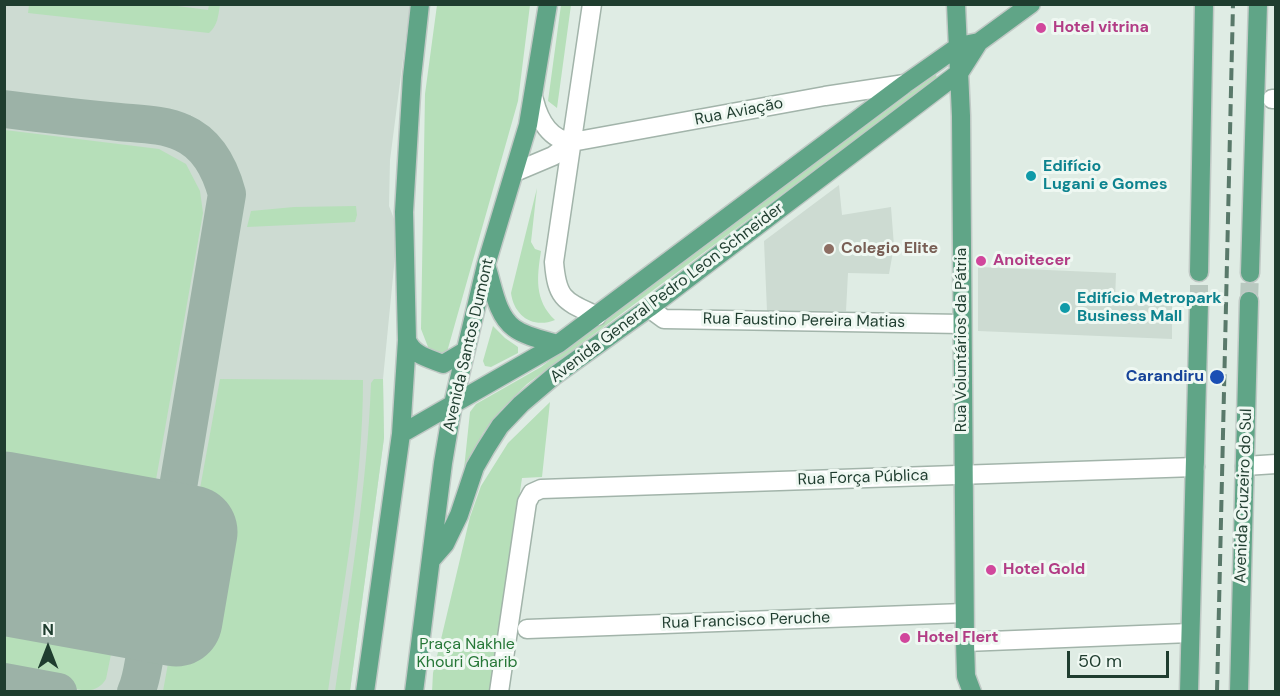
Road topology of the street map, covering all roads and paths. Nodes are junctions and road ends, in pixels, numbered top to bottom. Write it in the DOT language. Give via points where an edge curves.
graph roads {
  1 [pos="420,4"];
  2 [pos="548,4"];
  3 [pos="592,4"];
  4 [pos="956,4"];
  5 [pos="1031,4"];
  6 [pos="1204,4"];
  7 [pos="1258,4"];
  8 [pos="979,42"];
  9 [pos="959,46"];
  10 [pos="960,72"];
  11 [pos="905,84"];
  12 [pos="534,100"];
  13 [pos="573,142"];
  14 [pos="515,172"];
  15 [pos="486,265"];
  16 [pos="1200,272"];
  17 [pos="1250,273"];
  18 [pos="1249,302"];
  19 [pos="1199,303"];
  20 [pos="649,308"];
  21 [pos="597,316"];
  22 [pos="962,324"];
  23 [pos="407,340"];
  24 [pos="558,344"];
  25 [pos="465,351"];
  26 [pos="453,404"];
  27 [pos="401,434"];
  28 [pos="1275,464"];
  29 [pos="1245,466"];
  30 [pos="1195,467"];
  31 [pos="963,475"];
  32 [pos="431,560"];
  33 [pos="964,614"];
  34 [pos="527,629"];
  35 [pos="1190,633"];
  36 [pos="964,642"];
  37 [pos="966,686"];
  38 [pos="365,692"];
  39 [pos="414,692"];
  40 [pos="499,692"];
  41 [pos="1189,692"];
  42 [pos="1239,692"];
  1 -- 23 [label="main road" via="404,212"];
  2 -- 12 [label="main road, Avenida Santos Dumont"];
  3 -- 13 [label="street"];
  4 -- 9 [label="main road, Rua Voluntários da Pátria"];
  5 -- 8 [label="main road"];
  6 -- 16 [label="main road"];
  7 -- 17 [label="main road"];
  8 -- 9 [label="main road"];
  8 -- 10 [label="main road"];
  9 -- 10 [label="main road, Rua Voluntários da Pátria"];
  9 -- 11 [label="main road, Avenida General Pedro Leon Schneider"];
  10 -- 20 [label="main road, Avenida General Pedro Leon Schneider"];
  10 -- 22 [label="main road, Rua Voluntários da Pátria"];
  11 -- 13 [label="street, Rua Aviação"];
  11 -- 21 [label="main road, Avenida General Pedro Leon Schneider"];
  12 -- 13 [label="street" via="549,132"];
  12 -- 14 [label="main road, Avenida Santos Dumont"];
  13 -- 14 [label="street, Rua Aviação" via="553,156"];
  13 -- 21 [label="street" via="554,262 555,282 560,295"];
  14 -- 15 [label="main road, Avenida Santos Dumont"];
  15 -- 24 [label="main road" via="506,320 515,329"];
  15 -- 25 [label="main road, Avenida Santos Dumont"];
  18 -- 29 [label="main road, Avenida Cruzeiro do Sul"];
  19 -- 30 [label="main road"];
  20 -- 22 [label="street, Rua Faustino Pereira Matias" via="664,319"];
  20 -- 32 [label="main road, Avenida General Pedro Leon Schneider" via="554,376 500,426 476,467 445,544"];
  21 -- 24 [label="main road, Avenida General Pedro Leon Schneider"];
  22 -- 31 [label="main road, Rua Voluntários da Pátria"];
  23 -- 25 [label="main road" via="417,354 442,363"];
  23 -- 27 [label="main road"];
  24 -- 26 [label="main road, Avenida General Pedro Leon Schneider"];
  25 -- 26 [label="main road, Avenida Santos Dumont"];
  26 -- 27 [label="main road, Avenida General Pedro Leon Schneider"];
  26 -- 32 [label="main road, Avenida Santos Dumont"];
  27 -- 38 [label="main road"];
  28 -- 29 [label="street"];
  29 -- 42 [label="main road, Avenida Cruzeiro do Sul"];
  30 -- 31 [label="street, Rua Força Pública"];
  30 -- 35 [label="main road"];
  31 -- 33 [label="main road, Rua Voluntários da Pátria"];
  31 -- 40 [label="street, Rua Força Pública" via="683,483 541,489 532,493 517,560"];
  32 -- 39 [label="main road, Avenida Santos Dumont"];
  33 -- 34 [label="street, Rua Francisco Peruche"];
  33 -- 36 [label="main road, Rua Voluntários da Pátria"];
  35 -- 36 [label="street"];
  35 -- 41 [label="main road"];
  36 -- 37 [label="main road, Rua Voluntários da Pátria"];
}
